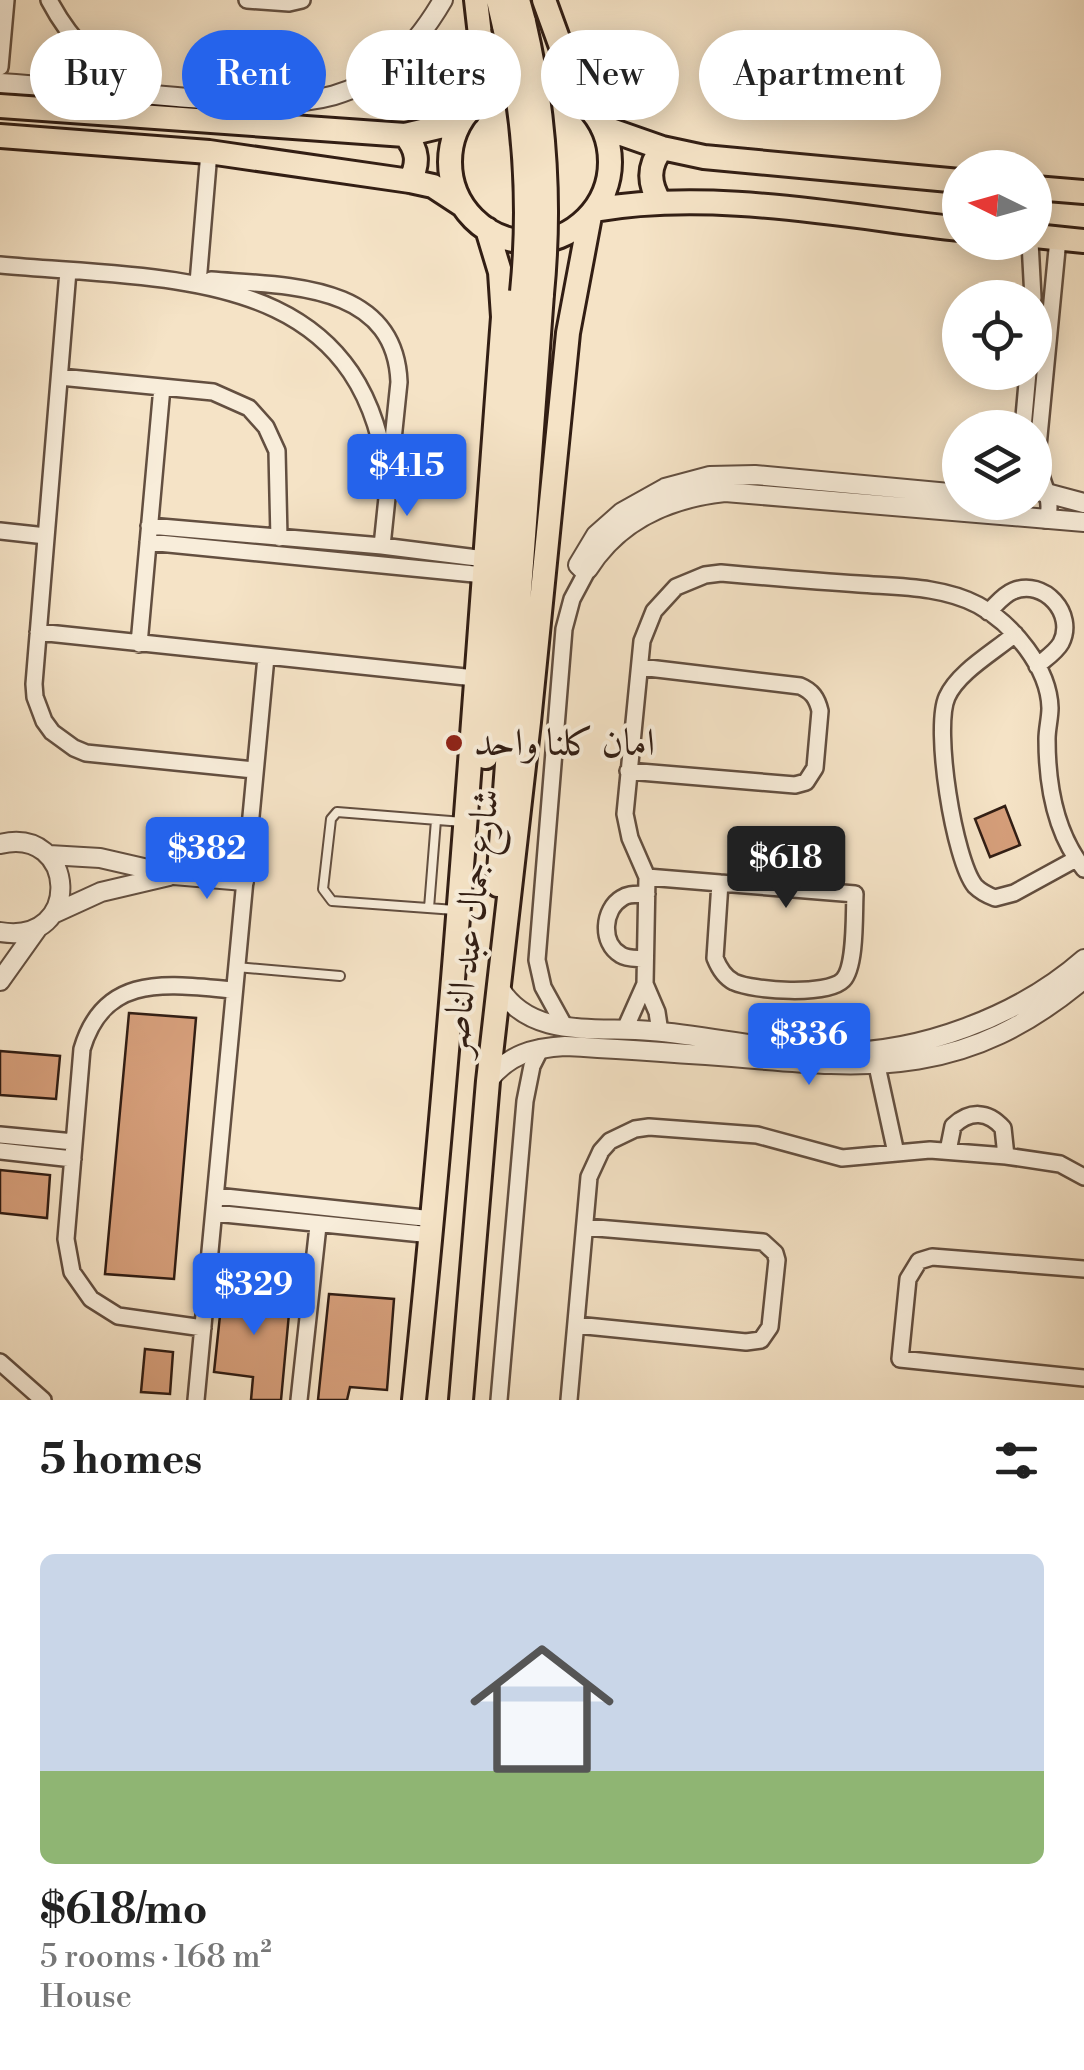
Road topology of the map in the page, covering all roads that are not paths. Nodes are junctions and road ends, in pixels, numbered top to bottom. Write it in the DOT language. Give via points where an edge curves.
graph roads {
  1 [pos="6,0"];
  2 [pos="49,0"];
  3 [pos="246,0"];
  4 [pos="302,0"];
  5 [pos="443,0"];
  6 [pos="476,0"];
  7 [pos="498,0"];
  8 [pos="545,5"];
  9 [pos="515,16"];
  10 [pos="480,26"];
  11 [pos="69,30"];
  12 [pos="480,30"];
  13 [pos="554,30"];
  14 [pos="0,67"];
  15 [pos="0,83"];
  16 [pos="30,85"];
  17 [pos="326,98"];
  18 [pos="0,106"];
  19 [pos="182,110"];
  20 [pos="281,120"];
  21 [pos="453,120"];
  22 [pos="463,120"];
  23 [pos="596,120"];
  24 [pos="602,127"];
  25 [pos="405,135"];
  26 [pos="0,136"];
  27 [pos="662,148"];
  28 [pos="209,152"];
  29 [pos="942,179"];
  30 [pos="410,181"];
  31 [pos="1052,189"];
  32 [pos="1084,192"];
  33 [pos="660,202"];
  34 [pos="463,206"];
  35 [pos="592,213"];
  36 [pos="942,226"];
  37 [pos="487,230"];
  38 [pos="1052,238"];
  39 [pos="1084,241"];
  40 [pos="1046,260"];
  41 [pos="0,265"];
  42 [pos="68,272"];
  43 [pos="198,283"];
  44 [pos="522,292"];
  45 [pos="574,292"];
  46 [pos="60,377"];
  47 [pos="162,387"];
  48 [pos="1040,410"];
  49 [pos="388,488"];
  50 [pos="942,492"];
  51 [pos="1052,496"];
  52 [pos="1084,503"];
  53 [pos="942,506"];
  54 [pos="1046,520"];
  55 [pos="1084,522"];
  56 [pos="0,532"];
  57 [pos="149,534"];
  58 [pos="46,536"];
  59 [pos="279,538"];
  60 [pos="382,546"];
  61 [pos="484,567"];
  62 [pos="588,569"];
  63 [pos="988,612"];
  64 [pos="38,632"];
  65 [pos="1015,634"];
  66 [pos="138,644"];
  67 [pos="266,658"];
  68 [pos="1037,666"];
  69 [pos="640,667"];
  70 [pos="475,678"];
  71 [pos="254,770"];
  72 [pos="628,771"];
  73 [pos="436,820"];
  74 [pos="468,823"];
  75 [pos="4,838"];
  76 [pos="49,855"];
  77 [pos="1080,864"];
  78 [pos="174,875"];
  79 [pos="244,881"];
  80 [pos="720,883"];
  81 [pos="647,886"];
  82 [pos="429,908"];
  83 [pos="459,910"];
  84 [pos="55,912"];
  85 [pos="37,929"];
  86 [pos="0,932"];
  87 [pos="505,932"];
  88 [pos="645,959"];
  89 [pos="1084,959"];
  90 [pos="236,966"];
  91 [pos="340,976"];
  92 [pos="1084,979"];
  93 [pos="0,981"];
  94 [pos="645,984"];
  95 [pos="499,987"];
  96 [pos="234,990"];
  97 [pos="625,1029"];
  98 [pos="565,1036"];
  99 [pos="659,1041"];
  100 [pos="540,1048"];
  101 [pos="837,1060"];
  102 [pos="876,1066"];
  103 [pos="488,1081"];
  104 [pos="0,1135"];
  105 [pos="74,1150"];
  106 [pos="948,1150"];
  107 [pos="0,1151"];
  108 [pos="896,1154"];
  109 [pos="1006,1156"];
  110 [pos="1084,1177"];
  111 [pos="215,1204"];
  112 [pos="318,1226"];
  113 [pos="432,1227"];
  114 [pos="585,1227"];
  115 [pos="1084,1269"];
  116 [pos="576,1325"];
  117 [pos="203,1328"];
  118 [pos="4,1368"];
  119 [pos="1084,1378"];
  120 [pos="29,1395"];
  121 [pos="43,1400"];
  122 [pos="196,1400"];
  123 [pos="299,1400"];
  124 [pos="414,1400"];
  125 [pos="460,1400"];
  126 [pos="499,1400"];
  127 [pos="569,1400"];
  1 -- 14 [label="street"];
  2 -- 11 [label="street"];
  3 -- 4 [label="street"];
  5 -- 17 [label="street" via="388,69"];
  6 -- 10 [label="main road"];
  7 -- 9 [label="main road"];
  8 -- 10 [label="main road" via="538,24 517,36"];
  8 -- 13 [label="main road"];
  9 -- 44 [label="main road, bridge" via="538,96 546,172"];
  10 -- 12 [label="main road"];
  15 -- 16 [label="street"];
  18 -- 19 [label="main road"];
  20 -- 25 [label="main road"];
  21 -- 25 [label="main road"];
  22 -- 34 [label="main road" via="450,159"];
  23 -- 24 [label="main road"];
  24 -- 27 [label="main road"];
  24 -- 35 [label="main road" via="610,161"];
  25 -- 30 [label="main road" via="417,157"];
  26 -- 28 [label="main road"];
  27 -- 29 [label="main road"];
  27 -- 33 [label="main road" via="651,175"];
  28 -- 30 [label="main road"];
  28 -- 43 [label="street"];
  30 -- 34 [label="main road" via="444,191"];
  31 -- 32 [label="main road"];
  33 -- 35 [label="main road"];
  33 -- 36 [label="main road"];
  34 -- 37 [label="main road"];
  35 -- 37 [label="main road" via="564,234 533,242"];
  35 -- 45 [label="main road, شارع جمال عبد الناصر"];
  37 -- 44 [label="main road, شارع جمال عبد الناصر"];
  38 -- 39 [label="main road"];
  40 -- 48 [label="street"];
  41 -- 42 [label="street"];
  42 -- 43 [label="street"];
  42 -- 46 [label="street"];
  43 -- 49 [label="street" via="288,314 342,359 376,420"];
  43 -- 49 [label="street" via="319,292 378,322 398,369"];
  44 -- 45 [label="main road" via="520,280 538,278"];
  44 -- 61 [label="main road, شارع جمال عبد الناصر" via="503,317"];
  44 -- 74 [label="main road" via="487,750"];
  44 -- 87 [label="main road" via="498,851"];
  45 -- 87 [label="main road, شارع جمال عبد الناصر"];
  46 -- 47 [label="street"];
  46 -- 58 [label="street"];
  47 -- 57 [label="street"];
  47 -- 59 [label="street" via="226,395 266,427 280,464"];
  49 -- 60 [label="street"];
  50 -- 62 [label="street" via="756,476 698,478 665,488 608,524 578,560 580,569"];
  51 -- 52 [label="street"];
  53 -- 62 [label="street" via="701,495 640,518"];
  54 -- 55 [label="street"];
  56 -- 58 [label="street"];
  57 -- 59 [label="street"];
  57 -- 61 [label="street"];
  57 -- 66 [label="street"];
  58 -- 64 [label="street"];
  59 -- 60 [label="street"];
  60 -- 61 [label="street"];
  61 -- 70 [label="main road, شارع جمال عبد الناصر"];
  62 -- 98 [label="street" via="564,629 537,960"];
  63 -- 65 [label="street"];
  63 -- 68 [label="street" via="1019,589 1050,597 1063,615 1063,638"];
  63 -- 69 [label="street" via="922,589 706,575 676,588 654,610"];
  64 -- 66 [label="street"];
  64 -- 71 [label="street" via="35,697 62,741 86,753"];
  65 -- 68 [label="street"];
  65 -- 77 [label="street" via="946,699 944,761 954,828 973,884 995,898"];
  66 -- 67 [label="street"];
  67 -- 70 [label="street"];
  67 -- 71 [label="street"];
  68 -- 77 [label="street" via="1050,702 1054,804"];
  69 -- 72 [label="street"];
  69 -- 72 [label="street" via="808,690 820,711 816,768 795,785"];
  70 -- 74 [label="main road, شارع جمال عبد الناصر"];
  71 -- 79 [label="street"];
  72 -- 81 [label="street" via="627,827"];
  73 -- 74 [label="lane"];
  73 -- 82 [label="lane"];
  73 -- 82 [label="lane" via="338,812 331,819 323,889 332,900"];
  74 -- 83 [label="main road, شارع جمال عبد الناصر"];
  75 -- 76 [label="street"];
  76 -- 78 [label="street" via="113,860"];
  76 -- 84 [label="street" via="60,873"];
  78 -- 79 [label="street"];
  78 -- 84 [label="street" via="101,892"];
  79 -- 90 [label="street"];
  80 -- 80 [label="street" via="856,894 848,972 822,990 745,985 725,976 715,958"];
  80 -- 81 [label="street"];
  81 -- 88 [label="street"];
  81 -- 88 [label="street" via="618,901 606,930 623,957"];
  82 -- 83 [label="lane"];
  83 -- 113 [label="main road, شارع جمال عبد الناصر"];
  84 -- 85 [label="street"];
  85 -- 86 [label="street"];
  85 -- 93 [label="street"];
  87 -- 95 [label="main road, شارع جمال عبد الناصر"];
  88 -- 94 [label="street"];
  89 -- 101 [label="street" via="1035,994 972,1024"];
  90 -- 91 [label="lane"];
  90 -- 96 [label="street"];
  92 -- 102 [label="street" via="1037,1015 977,1044"];
  94 -- 97 [label="street"];
  94 -- 99 [label="street"];
  95 -- 98 [label="street" via="525,1016"];
  95 -- 103 [label="main road, شارع جمال عبد الناصر"];
  96 -- 105 [label="street" via="157,984 109,1004 82,1049"];
  96 -- 111 [label="street"];
  97 -- 98 [label="street"];
  97 -- 99 [label="street"];
  98 -- 99 [label="street"];
  98 -- 100 [label="street"];
  99 -- 101 [label="street"];
  100 -- 103 [label="street" via="516,1055"];
  100 -- 126 [label="street" via="525,1102"];
  101 -- 102 [label="street"];
  102 -- 108 [label="street"];
  103 -- 125 [label="main road, شارع جمال عبد الناصر"];
  104 -- 105 [label="street"];
  105 -- 107 [label="street"];
  105 -- 117 [label="street" via="66,1250 84,1292 128,1319"];
  106 -- 108 [label="street"];
  106 -- 109 [label="street"];
  106 -- 109 [label="street" via="953,1126 979,1114 1003,1128"];
  108 -- 114 [label="street" via="842,1158 749,1134 635,1129 610,1142 594,1164"];
  109 -- 110 [label="street" via="1060,1164"];
  111 -- 112 [label="street"];
  111 -- 113 [label="street"];
  111 -- 117 [label="street"];
  112 -- 113 [label="street"];
  112 -- 123 [label="street"];
  113 -- 124 [label="main road, شارع جمال عبد الناصر"];
  114 -- 116 [label="street"];
  114 -- 116 [label="street" via="763,1242 777,1260 770,1327 761,1340"];
  115 -- 119 [label="street" via="918,1261 908,1278 900,1359"];
  116 -- 127 [label="street"];
  117 -- 122 [label="street"];
  118 -- 120 [label="street"];
  120 -- 121 [label="street"];
}
